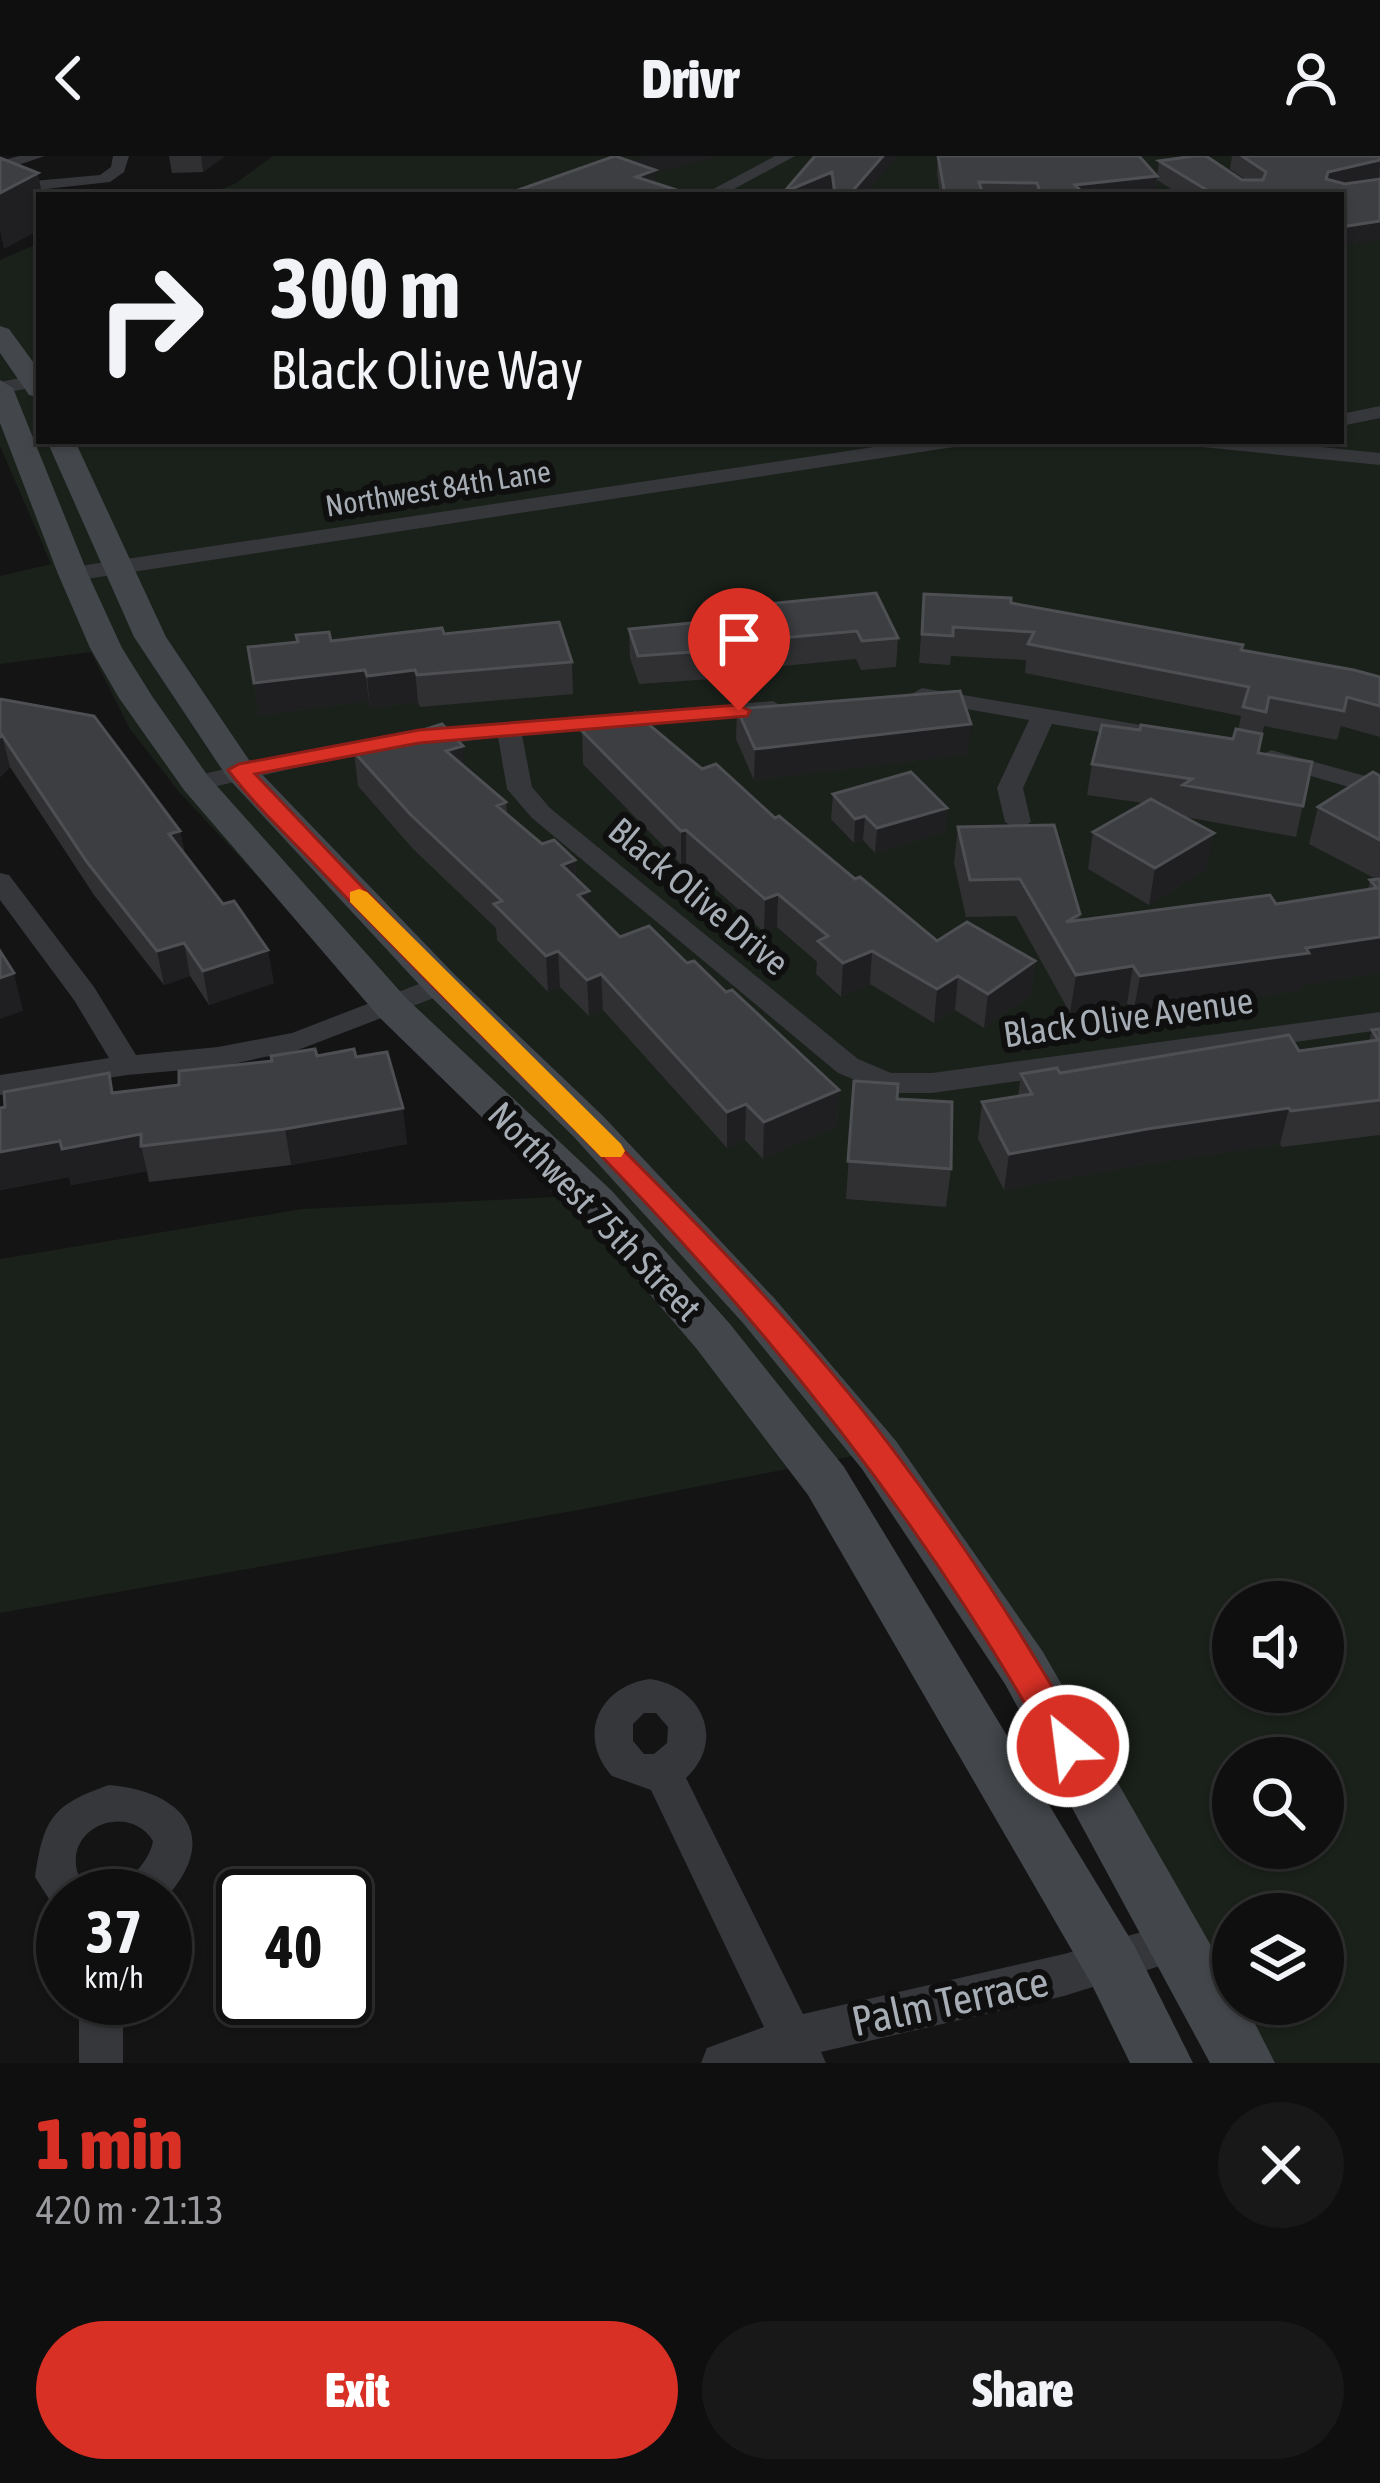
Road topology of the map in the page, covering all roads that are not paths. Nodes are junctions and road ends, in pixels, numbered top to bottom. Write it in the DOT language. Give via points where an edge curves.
graph roads {
  1 [pos="37,156"];
  2 [pos="121,156"];
  3 [pos="787,156"];
  4 [pos="0,166"];
  5 [pos="0,188"];
  6 [pos="724,192"];
  7 [pos="0,334"];
  8 [pos="36,380"];
  9 [pos="36,383"];
  10 [pos="0,388"];
  11 [pos="1380,412"];
  12 [pos="1344,419"];
  13 [pos="62,444"];
  14 [pos="934,444"];
  15 [pos="1252,444"];
  16 [pos="1380,459"];
  17 [pos="118,566"];
  18 [pos="73,574"];
  19 [pos="899,698"];
  20 [pos="808,705"];
  21 [pos="1046,713"];
  22 [pos="509,731"];
  23 [pos="1175,738"];
  24 [pos="1240,751"];
  25 [pos="218,777"];
  26 [pos="1380,788"];
  27 [pos="1018,822"];
  28 [pos="0,881"];
  29 [pos="442,985"];
  30 [pos="393,1008"];
  31 [pos="1380,1022"];
  32 [pos="127,1065"];
  33 [pos="886,1083"];
  34 [pos="0,1084"];
  35 [pos="661,1768"];
  36 [pos="56,1869"];
  37 [pos="165,1869"];
  38 [pos="1177,1942"];
  39 [pos="1113,1965"];
  40 [pos="101,2025"];
  41 [pos="796,2050"];
  42 [pos="100,2063"];
  43 [pos="724,2063"];
  44 [pos="1162,2063"];
  45 [pos="1244,2063"];
  1 -- 4 [label="street"];
  2 -- 5 [label="street" via="104,178"];
  3 -- 6 [label="street"];
  7 -- 8 [label="street"];
  9 -- 10 [label="street"];
  10 -- 18 [label="street, Northwest 75th Street"];
  11 -- 12 [label="street"];
  13 -- 17 [label="street, Northwest 75th Street"];
  14 -- 17 [label="street, Northwest 84th Lane"];
  15 -- 16 [label="street"];
  17 -- 18 [label="street, Northwest 84th Lane"];
  17 -- 25 [label="street, Northwest 75th Street"];
  18 -- 25 [label="street, Northwest 75th Street" via="106,648"];
  19 -- 21 [label="street"];
  20 -- 22 [label="street"];
  21 -- 23 [label="street"];
  21 -- 27 [label="street" via="1010,788"];
  22 -- 25 [label="street" via="352,746"];
  22 -- 33 [label="street, Black Olive Drive" via="520,790 542,813 848,1066"];
  24 -- 26 [label="street"];
  25 -- 29 [label="street, Northwest 75th Street"];
  25 -- 30 [label="street, Northwest 75th Street"];
  28 -- 32 [label="street" via="106,1022"];
  29 -- 30 [label="street"];
  29 -- 38 [label="street, Northwest 75th Street" via="588,1126 879,1455 1024,1668"];
  30 -- 32 [label="street" via="298,1041"];
  30 -- 39 [label="street, Northwest 75th Street" via="596,1202 826,1481"];
  31 -- 33 [label="street, Black Olive Avenue"];
  32 -- 34 [label="street"];
  35 -- 41 [label="street"];
  36 -- 37 [label="street" via="58,1843 82,1815 116,1800 164,1817 172,1850"];
  38 -- 39 [label="street, Palm Terrace"];
  38 -- 45 [label="street, Northwest 75th Street"];
  39 -- 41 [label="street, Palm Terrace"];
  39 -- 44 [label="street, Northwest 75th Street"];
  40 -- 42 [label="street"];
  41 -- 43 [label="street, Palm Terrace"];
}
